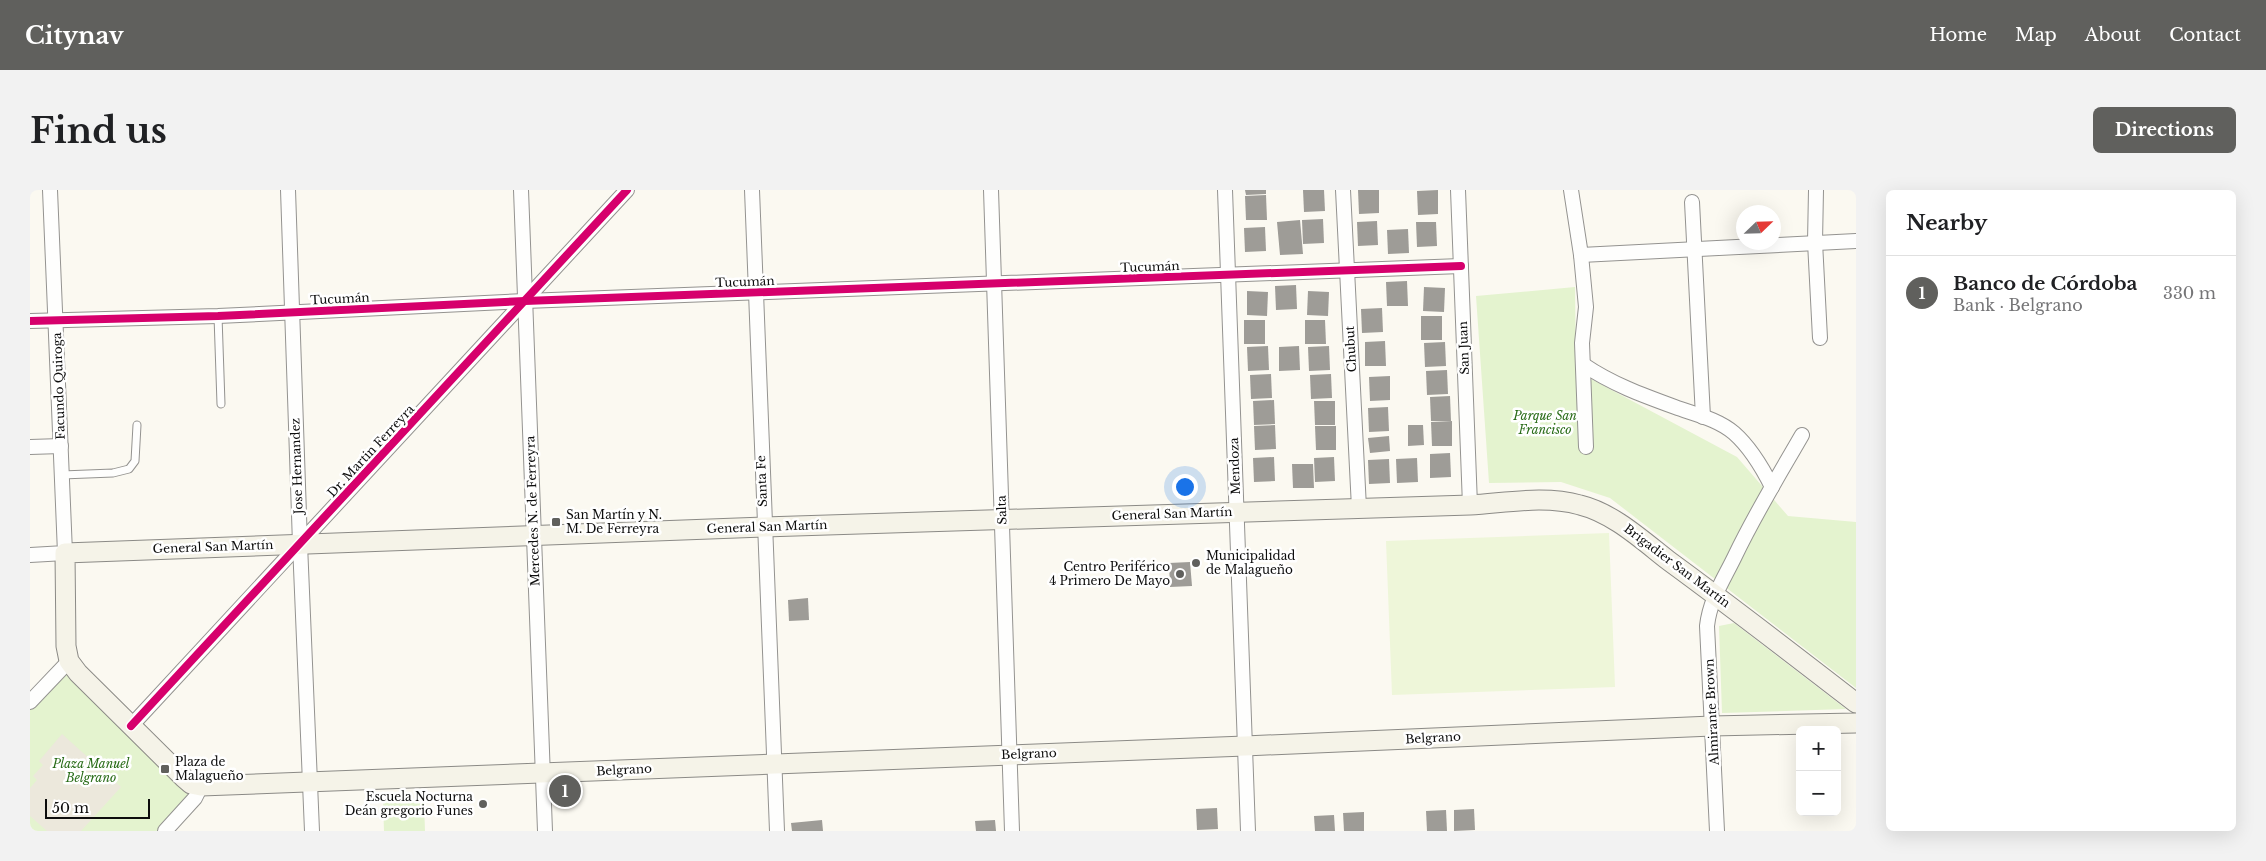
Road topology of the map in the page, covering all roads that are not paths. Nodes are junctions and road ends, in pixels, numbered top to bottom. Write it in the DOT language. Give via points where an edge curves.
graph roads {
  1 [pos="50,190"];
  2 [pos="288,190"];
  3 [pos="521,190"];
  4 [pos="627,190"];
  5 [pos="752,190"];
  6 [pos="991,190"];
  7 [pos="1225,190"];
  8 [pos="1343,190"];
  9 [pos="1458,190"];
  10 [pos="1571,190"];
  11 [pos="1816,190"];
  12 [pos="1692,202"];
  13 [pos="1856,241"];
  14 [pos="1815,242"];
  15 [pos="1695,248"];
  16 [pos="1581,254"];
  17 [pos="1461,266"];
  18 [pos="1347,272"];
  19 [pos="1228,276"];
  20 [pos="994,285"];
  21 [pos="756,293"];
  22 [pos="525,301"];
  23 [pos="293,313"];
  24 [pos="218,316"];
  25 [pos="56,320"];
  26 [pos="30,321"];
  27 [pos="1820,338"];
  28 [pos="1584,364"];
  29 [pos="221,404"];
  30 [pos="1703,417"];
  31 [pos="137,426"];
  32 [pos="1802,435"];
  33 [pos="61,446"];
  34 [pos="30,447"];
  35 [pos="1586,447"];
  36 [pos="62,475"];
  37 [pos="1772,487"];
  38 [pos="1470,505"];
  39 [pos="1359,508"];
  40 [pos="1236,512"];
  41 [pos="1003,520"];
  42 [pos="764,527"];
  43 [pos="534,536"];
  44 [pos="300,544"];
  45 [pos="65,553"];
  46 [pos="30,554"];
  47 [pos="1715,594"];
  48 [pos="69,661"];
  49 [pos="30,702"];
  50 [pos="1856,703"];
  51 [pos="1856,723"];
  52 [pos="131,726"];
  53 [pos="1712,726"];
  54 [pos="1245,746"];
  55 [pos="1010,755"];
  56 [pos="774,763"];
  57 [pos="542,773"];
  58 [pos="310,783"];
  59 [pos="201,786"];
  60 [pos="165,831"];
  61 [pos="312,831"];
  62 [pos="545,831"];
  63 [pos="777,831"];
  64 [pos="1012,831"];
  65 [pos="1248,831"];
  66 [pos="1717,831"];
  1 -- 25 [label="street, Facundo Quiroga"];
  2 -- 23 [label="street, Jose Hernandez"];
  3 -- 22 [label="street, Mercedes N. de Ferreyra"];
  4 -- 22 [label="street, Dr. Martin Ferreyra"];
  5 -- 21 [label="street, Santa Fe"];
  6 -- 20 [label="street, Salta"];
  7 -- 19 [label="street, Mendoza"];
  8 -- 18 [label="street, Chubut"];
  9 -- 17 [label="street, San Juan"];
  10 -- 16 [label="street"];
  11 -- 14 [label="street"];
  12 -- 15 [label="street"];
  13 -- 14 [label="street"];
  14 -- 15 [label="street"];
  14 -- 27 [label="street"];
  15 -- 16 [label="street"];
  15 -- 30 [label="street"];
  16 -- 28 [label="street" via="1586,307 1582,343"];
  17 -- 18 [label="street, Tucumán"];
  17 -- 38 [label="street, San Juan"];
  18 -- 19 [label="street, Tucumán"];
  18 -- 39 [label="street, Chubut"];
  19 -- 20 [label="street, Tucumán"];
  19 -- 40 [label="street, Mendoza"];
  20 -- 21 [label="street, Tucumán"];
  20 -- 41 [label="street, Salta"];
  21 -- 22 [label="street, Tucumán"];
  21 -- 42 [label="street, Santa Fe"];
  22 -- 23 [label="street, Tucumán"];
  22 -- 43 [label="street, Mercedes N. de Ferreyra"];
  22 -- 44 [label="street, Dr. Martin Ferreyra"];
  23 -- 24 [label="street, Tucumán"];
  23 -- 44 [label="street, Jose Hernandez"];
  24 -- 25 [label="street, Tucumán"];
  24 -- 29 [label="lane"];
  25 -- 26 [label="street, Tucumán"];
  25 -- 33 [label="street, Facundo Quiroga"];
  28 -- 30 [label="street" via="1625,389"];
  28 -- 35 [label="street"];
  30 -- 37 [label="street" via="1734,432 1763,468"];
  31 -- 36 [label="lane" via="135,460 129,469 113,473"];
  32 -- 37 [label="street, Almirante Brown"];
  33 -- 34 [label="street"];
  33 -- 36 [label="street, Facundo Quiroga"];
  36 -- 45 [label="street, Facundo Quiroga"];
  37 -- 47 [label="street, Almirante Brown"];
  38 -- 39 [label="main road, General San Martín"];
  38 -- 47 [label="main road, Brigadier San Martín" via="1541,500 1580,505 1620,524"];
  39 -- 40 [label="main road, General San Martín"];
  40 -- 41 [label="main road, General San Martín"];
  40 -- 54 [label="street, Mendoza"];
  41 -- 42 [label="main road, General San Martín"];
  41 -- 55 [label="street, Salta"];
  42 -- 43 [label="main road, General San Martín"];
  42 -- 56 [label="street, Santa Fe"];
  43 -- 44 [label="main road, General San Martín"];
  43 -- 57 [label="street, Mercedes N. de Ferreyra"];
  44 -- 45 [label="main road, General San Martín"];
  44 -- 52 [label="street, Dr. Martin Ferreyra"];
  44 -- 58 [label="street, Jose Hernandez"];
  45 -- 46 [label="street"];
  45 -- 48 [label="main road"];
  47 -- 50 [label="main road, Brigadier San Martín"];
  47 -- 53 [label="street, Almirante Brown" via="1707,626"];
  48 -- 49 [label="street"];
  48 -- 52 [label="main road"];
  51 -- 53 [label="main road, Belgrano"];
  52 -- 59 [label="main road" via="184,778"];
  53 -- 54 [label="main road, Belgrano"];
  53 -- 66 [label="street, Almirante Brown"];
  54 -- 55 [label="main road, Belgrano"];
  54 -- 65 [label="street, Mendoza"];
  55 -- 56 [label="main road, Belgrano"];
  55 -- 64 [label="street, Salta"];
  56 -- 57 [label="main road, Belgrano"];
  56 -- 63 [label="street, Santa Fe"];
  57 -- 58 [label="main road, Belgrano"];
  57 -- 62 [label="street, Mercedes N. de Ferreyra"];
  58 -- 59 [label="main road, Belgrano"];
  58 -- 61 [label="street, Jose Hernandez"];
  59 -- 60 [label="street" via="195,798"];
}
